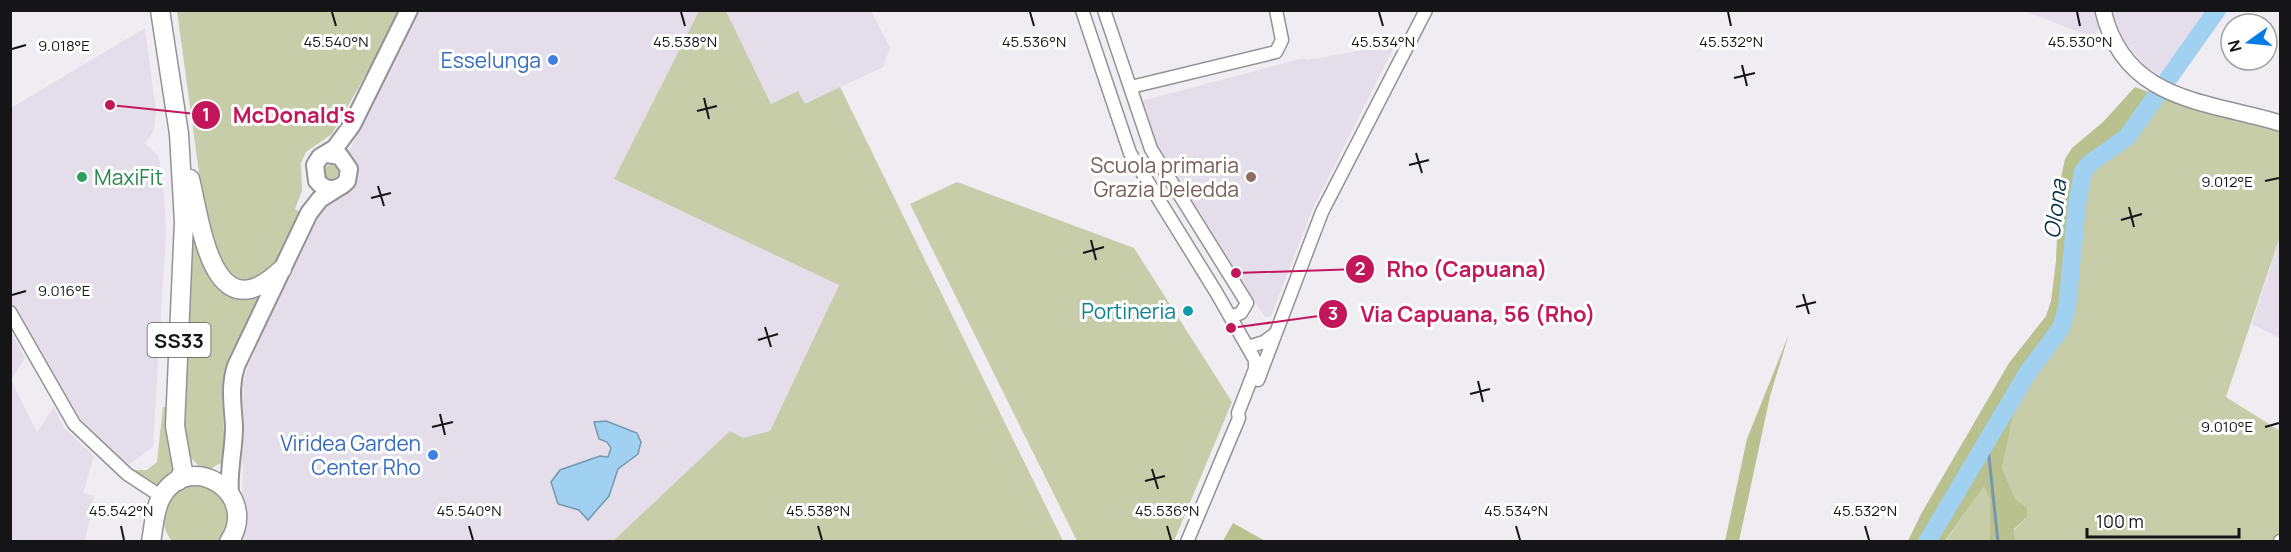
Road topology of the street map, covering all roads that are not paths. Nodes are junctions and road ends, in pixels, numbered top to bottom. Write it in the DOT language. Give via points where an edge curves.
graph roads {
  1 [pos="160,10"];
  2 [pos="409,10"];
  3 [pos="1082,10"];
  4 [pos="1104,10"];
  5 [pos="1276,10"];
  6 [pos="1426,10"];
  7 [pos="2103,10"];
  8 [pos="1131,87"];
  9 [pos="354,122"];
  10 [pos="2280,123"];
  11 [pos="179,134"];
  12 [pos="327,154"];
  13 [pos="349,165"];
  14 [pos="314,172"];
  15 [pos="336,189"];
  16 [pos="309,213"];
  17 [pos="282,269"];
  18 [pos="10,312"];
  19 [pos="1231,317"];
  20 [pos="1277,332"];
  21 [pos="1248,347"];
  22 [pos="1239,418"];
  23 [pos="179,451"];
  24 [pos="232,452"];
  25 [pos="204,477"];
  26 [pos="178,481"];
  27 [pos="230,494"];
  28 [pos="162,497"];
  29 [pos="160,541"];
  30 [pos="230,541"];
  31 [pos="1187,542"];
  1 -- 11 [label="main road, SS33"];
  2 -- 9 [label="main road"];
  3 -- 19 [label="street" via="1130,153"];
  4 -- 8 [label="street"];
  5 -- 8 [label="street" via="1282,40 1276,52"];
  6 -- 20 [label="street" via="1322,212"];
  7 -- 10 [label="street" via="2120,51 2148,81 2181,98"];
  8 -- 19 [label="street" via="1151,149 1247,303 1241,313"];
  9 -- 12 [label="main road"];
  9 -- 13 [label="main road" via="347,148"];
  11 -- 17 [label="main road" via="207,254 217,275 233,287 249,288 267,282"];
  11 -- 23 [label="main road, SS33" via="184,222 175,426"];
  12 -- 13 [label="main road" via="340,156"];
  12 -- 14 [label="main road" via="318,160"];
  13 -- 15 [label="main road" via="347,181"];
  14 -- 15 [label="main road" via="322,186"];
  14 -- 16 [label="main road"];
  15 -- 16 [label="main road" via="320,199"];
  16 -- 17 [label="main road"];
  17 -- 24 [label="main road" via="233,378"];
  18 -- 28 [label="street" via="74,424 127,474"];
  19 -- 21 [label="street"];
  20 -- 21 [label="street" via="1269,340"];
  20 -- 22 [label="street"];
  21 -- 22 [label="street" via="1255,369"];
  22 -- 31 [label="street"];
  23 -- 25 [label="main road, SS33" via="187,467"];
  23 -- 26 [label="main road, SS33" via="183,471"];
  24 -- 25 [label="main road" via="225,469"];
  24 -- 27 [label="main road"];
  25 -- 26 [label="main road"];
  25 -- 27 [label="main road"];
  26 -- 28 [label="main road"];
  27 -- 30 [label="main road" via="238,518"];
  28 -- 29 [label="main road" via="156,519"];
}
